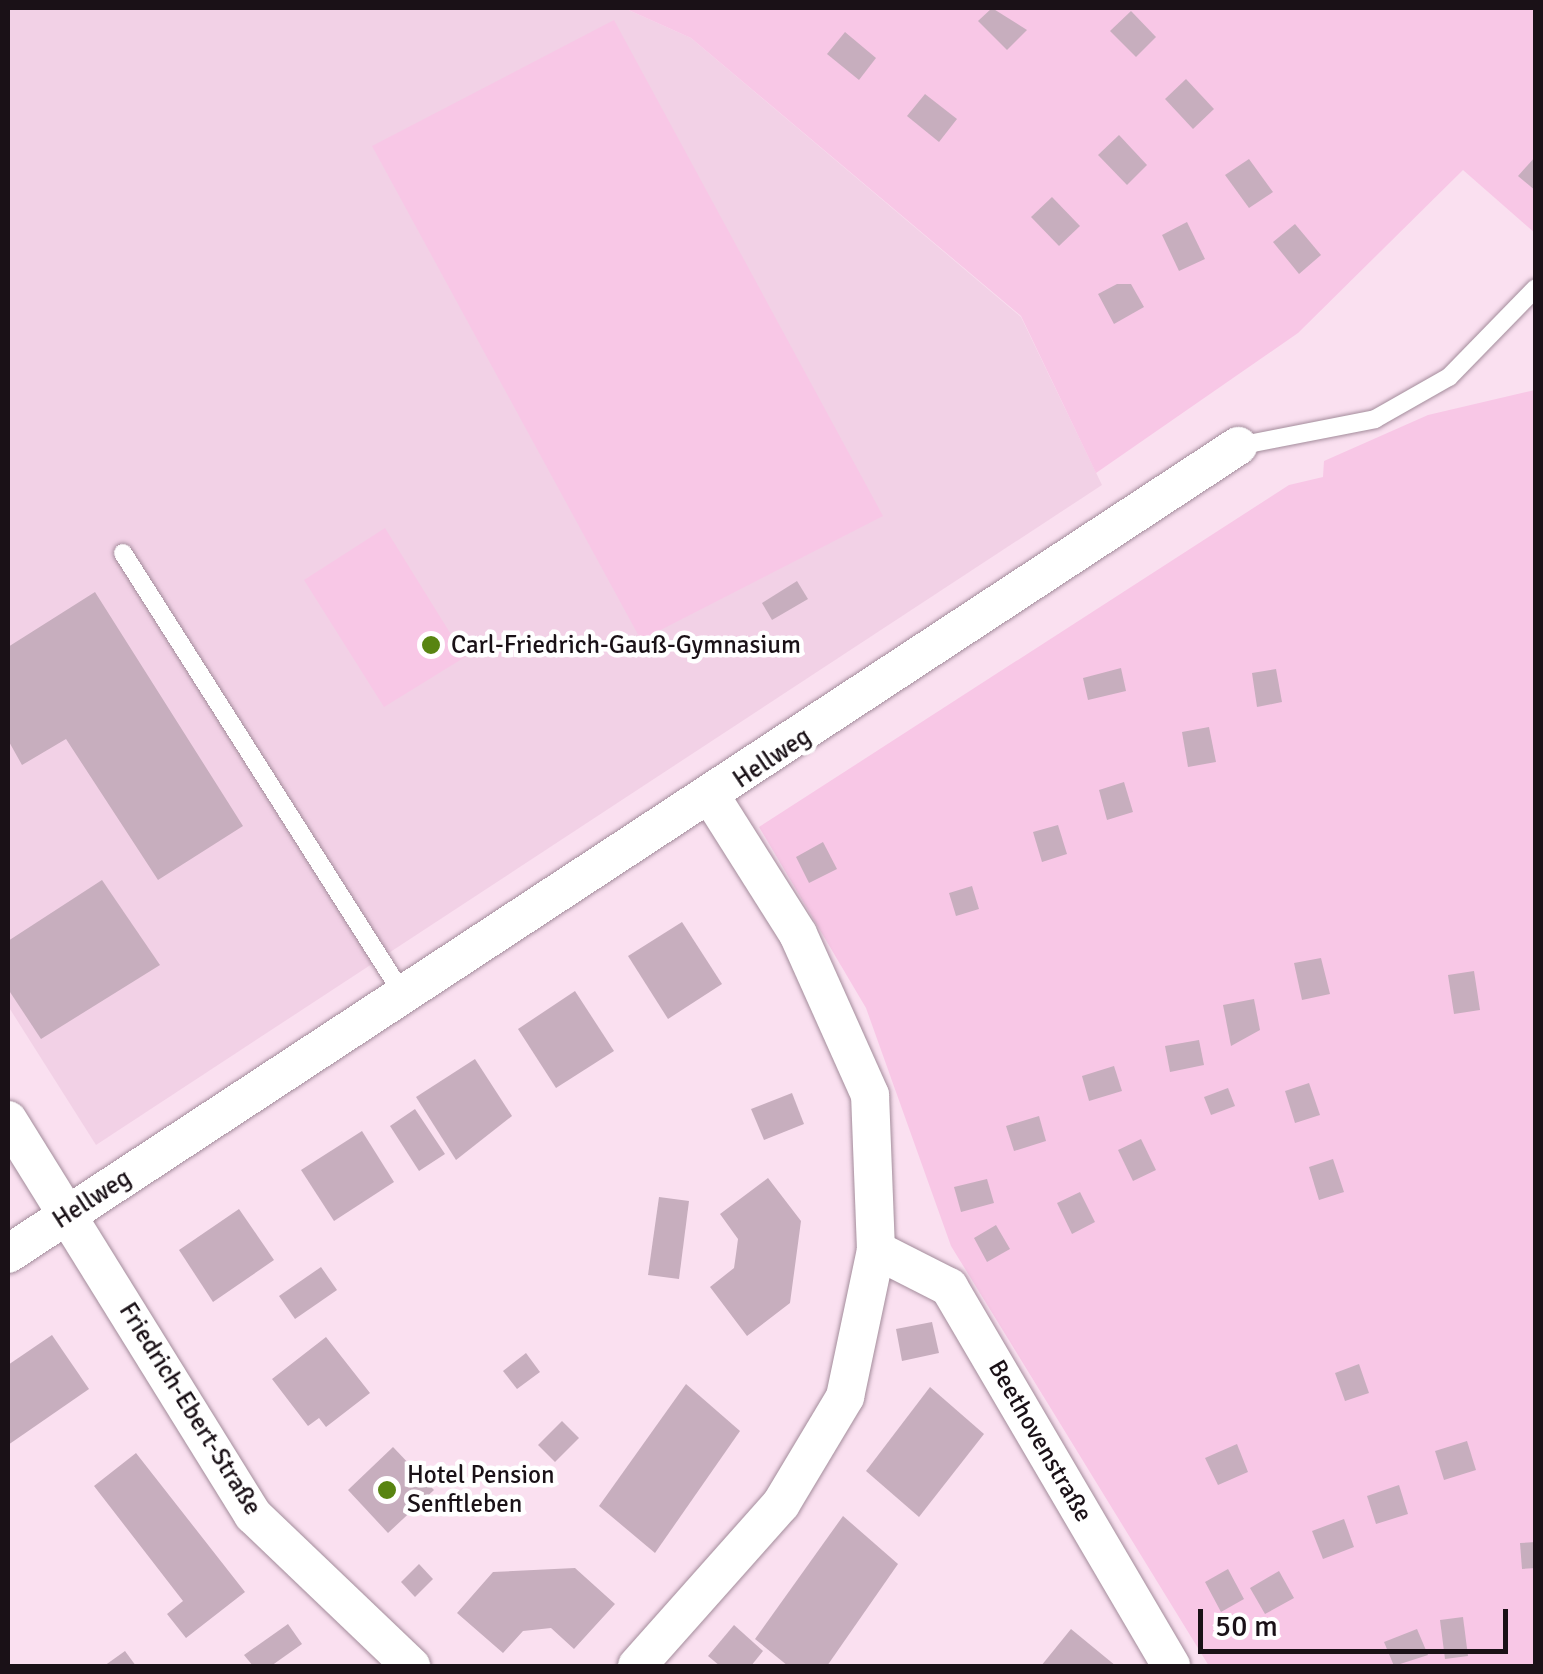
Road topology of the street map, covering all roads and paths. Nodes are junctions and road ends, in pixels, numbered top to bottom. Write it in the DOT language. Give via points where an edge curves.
graph roads {
  1 [pos="1536,288"];
  2 [pos="1238,446"];
  3 [pos="123,554"];
  4 [pos="712,798"];
  5 [pos="405,998"];
  6 [pos="8,1120"];
  7 [pos="68,1214"];
  8 [pos="876,1250"];
  9 [pos="8,1254"];
  10 [pos="411,1666"];
  11 [pos="637,1666"];
  12 [pos="1172,1666"];
  1 -- 2 [label="lane, Hellweg" via="1449,377 1375,419"];
  2 -- 4 [label="street, Hellweg"];
  3 -- 5 [label="lane"];
  4 -- 5 [label="street, Hellweg"];
  4 -- 8 [label="street" via="798,934 870,1095"];
  5 -- 7 [label="street, Hellweg"];
  6 -- 7 [label="street, Friedrich-Ebert-Straße"];
  7 -- 9 [label="street, Hellweg"];
  7 -- 10 [label="street, Friedrich-Ebert-Straße" via="253,1514"];
  8 -- 11 [label="street" via="846,1398 781,1504"];
  8 -- 12 [label="street, Beethovenstraße" via="949,1287"];
}
